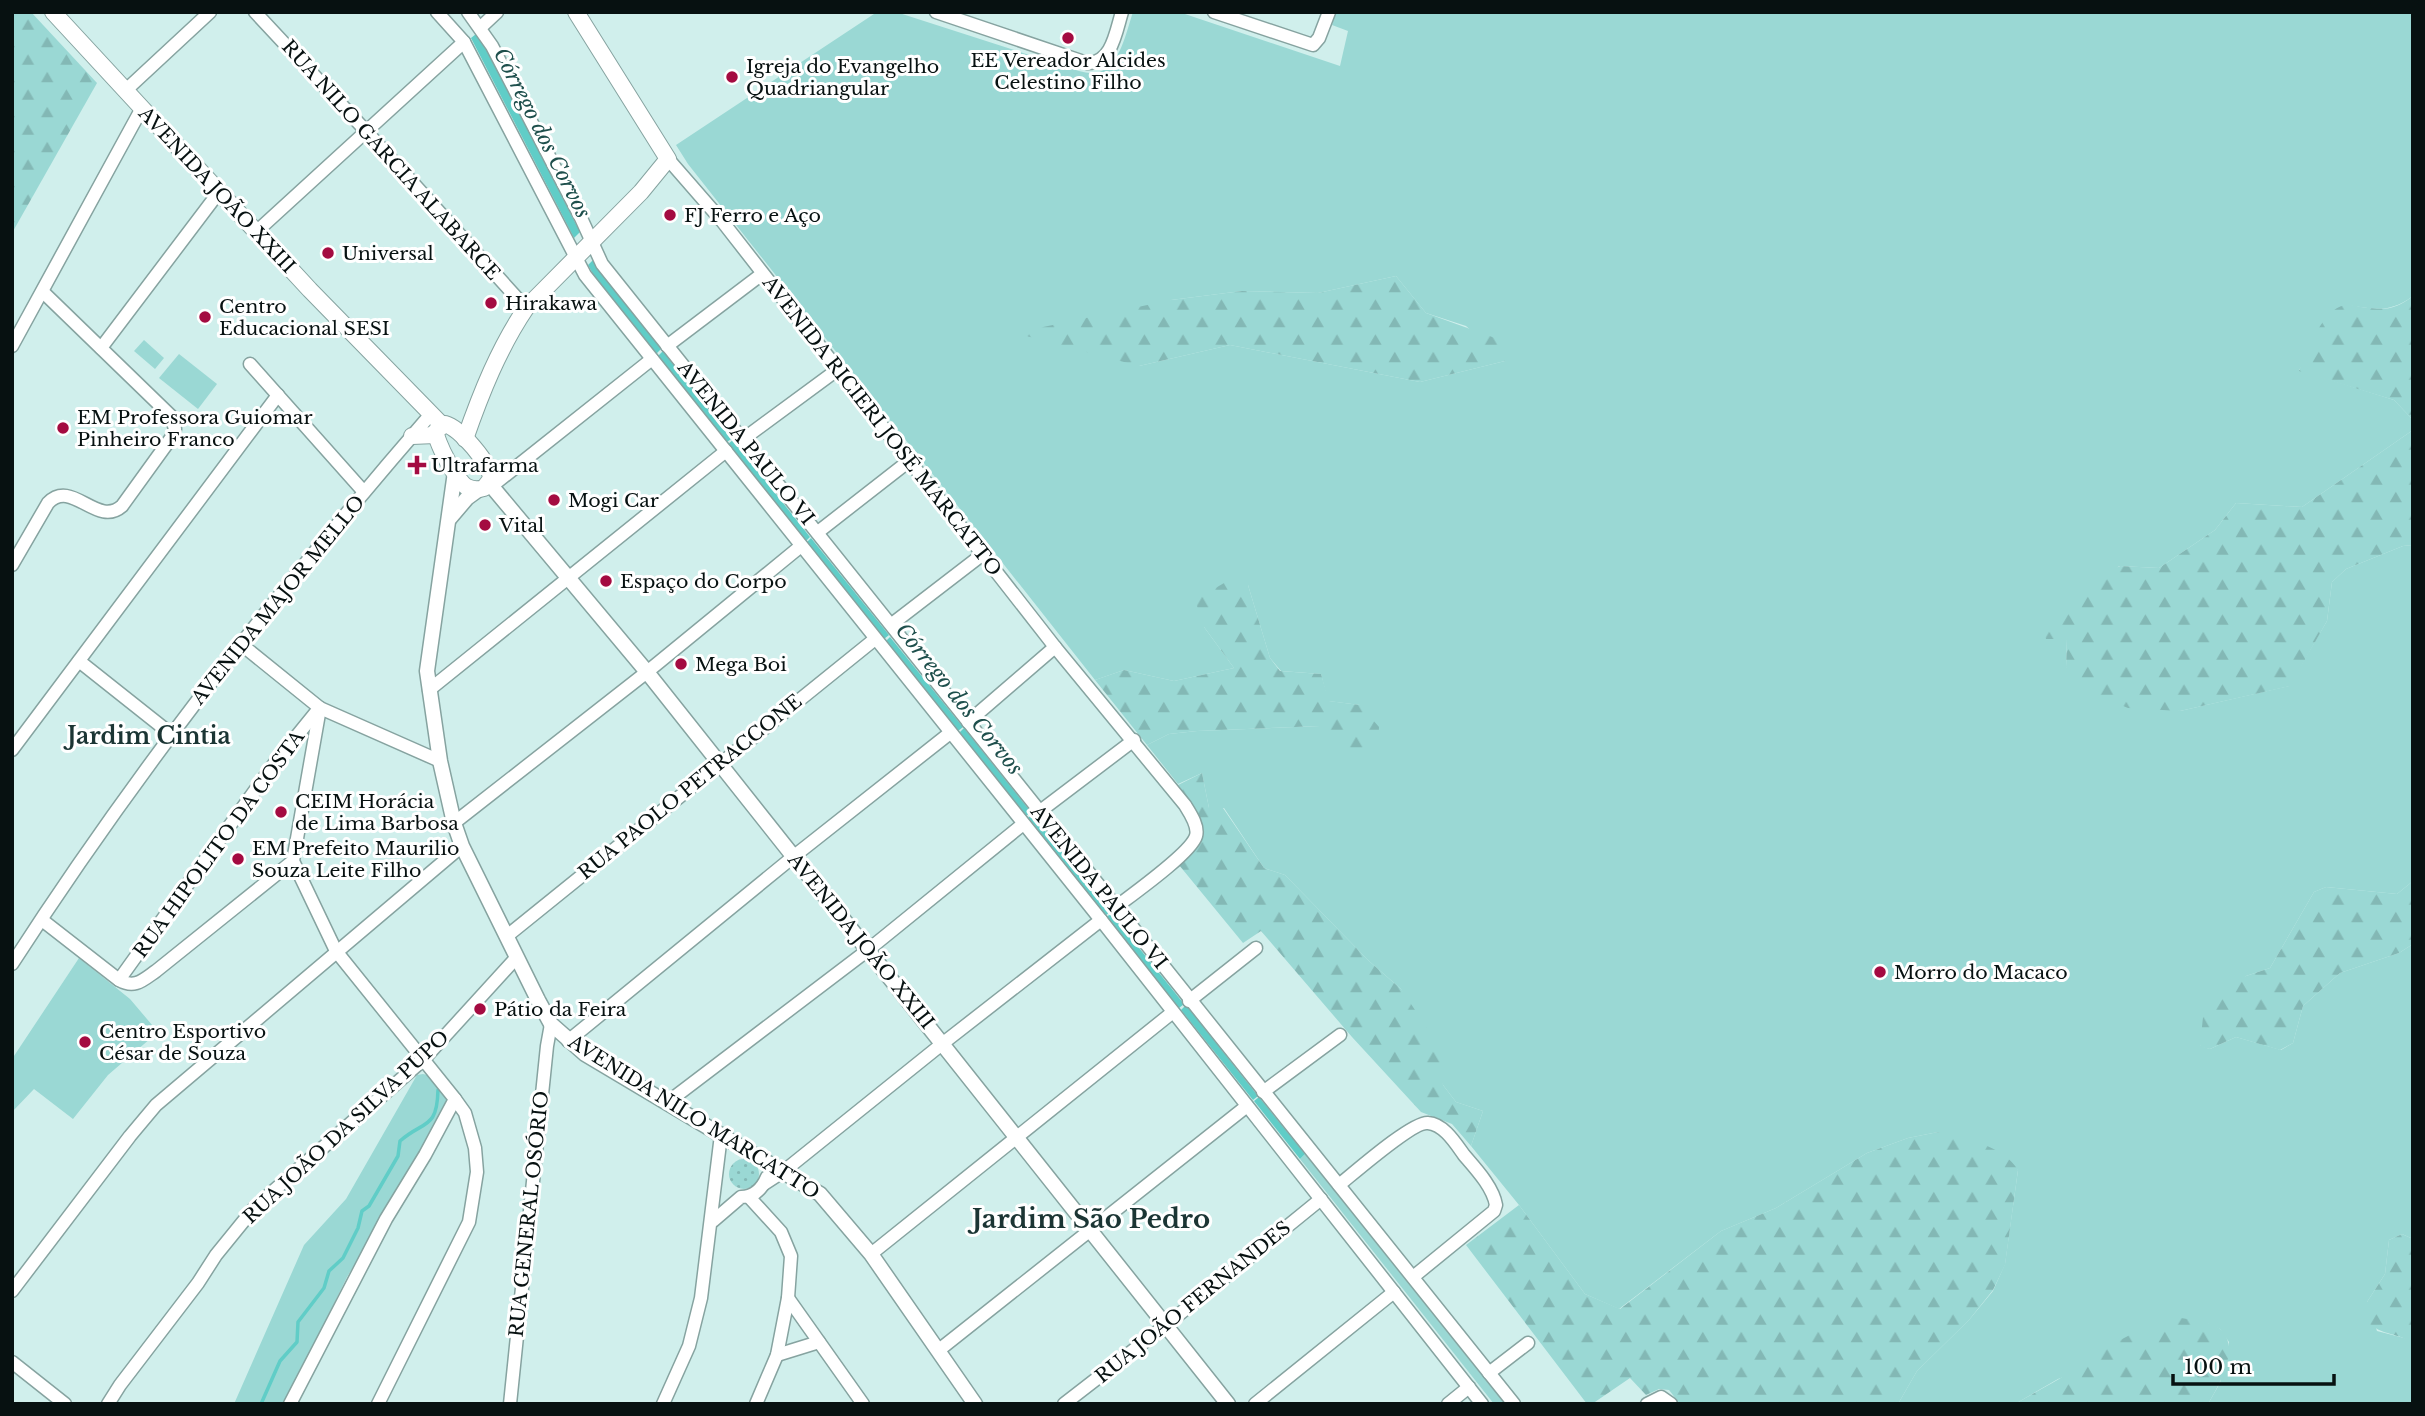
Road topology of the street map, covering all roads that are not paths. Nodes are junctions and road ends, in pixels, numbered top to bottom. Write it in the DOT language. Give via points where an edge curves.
graph roads {
  1 [pos="53,12"];
  2 [pos="210,12"];
  3 [pos="256,12"];
  4 [pos="438,12"];
  5 [pos="468,12"];
  6 [pos="497,12"];
  7 [pos="576,12"];
  8 [pos="936,12"];
  9 [pos="1122,12"];
  10 [pos="1329,12"];
  11 [pos="1221,13"];
  12 [pos="481,27"];
  13 [pos="464,42"];
  14 [pos="126,90"];
  15 [pos="142,108"];
  16 [pos="366,131"];
  17 [pos="667,159"];
  18 [pos="219,192"];
  19 [pos="256,232"];
  20 [pos="592,242"];
  21 [pos="576,258"];
  22 [pos="762,274"];
  23 [pos="43,292"];
  24 [pos="526,308"];
  25 [pos="12,346"];
  26 [pos="667,346"];
  27 [pos="102,348"];
  28 [pos="652,359"];
  29 [pos="250,364"];
  30 [pos="837,370"];
  31 [pos="278,394"];
  32 [pos="480,395"];
  33 [pos="440,425"];
  34 [pos="412,436"];
  35 [pos="466,439"];
  36 [pos="742,440"];
  37 [pos="726,451"];
  38 [pos="909,461"];
  39 [pos="455,472"];
  40 [pos="486,486"];
  41 [pos="364,492"];
  42 [pos="449,519"];
  43 [pos="818,533"];
  44 [pos="801,546"];
  45 [pos="983,554"];
  46 [pos="12,565"];
  47 [pos="569,579"];
  48 [pos="892,625"];
  49 [pos="875,639"];
  50 [pos="242,645"];
  51 [pos="1055,647"];
  52 [pos="79,661"];
  53 [pos="646,672"];
  54 [pos="429,691"];
  55 [pos="320,708"];
  56 [pos="968,722"];
  57 [pos="950,733"];
  58 [pos="171,734"];
  59 [pos="1134,740"];
  60 [pos="12,750"];
  61 [pos="440,761"];
  62 [pos="719,763"];
  63 [pos="1039,811"];
  64 [pos="454,823"];
  65 [pos="1022,825"];
  66 [pos="462,846"];
  67 [pos="793,857"];
  68 [pos="293,861"];
  69 [pos="1116,907"];
  70 [pos="42,919"];
  71 [pos="1101,920"];
  72 [pos="507,936"];
  73 [pos="1256,948"];
  74 [pos="868,950"];
  75 [pos="336,951"];
  76 [pos="517,957"];
  77 [pos="13,962"];
  78 [pos="119,980"];
  79 [pos="1189,1001"];
  80 [pos="1173,1012"];
  81 [pos="551,1024"];
  82 [pos="1340,1035"];
  83 [pos="568,1041"];
  84 [pos="942,1044"];
  85 [pos="424,1059"];
  86 [pos="1263,1092"];
  87 [pos="455,1099"];
  88 [pos="667,1102"];
  89 [pos="1248,1106"];
  90 [pos="721,1135"];
  91 [pos="1016,1137"];
  92 [pos="778,1167"];
  93 [pos="717,1175"];
  94 [pos="1339,1185"];
  95 [pos="745,1197"];
  96 [pos="1321,1199"];
  97 [pos="713,1221"];
  98 [pos="1091,1231"];
  99 [pos="871,1254"];
  100 [pos="1413,1277"];
  101 [pos="12,1291"];
  102 [pos="1394,1292"];
  103 [pos="788,1298"];
  104 [pos="1166,1325"];
  105 [pos="819,1342"];
  106 [pos="1528,1343"];
  107 [pos="939,1349"];
  108 [pos="777,1355"];
  109 [pos="12,1362"];
  110 [pos="1489,1373"];
  111 [pos="1469,1387"];
  112 [pos="65,1404"];
  113 [pos="108,1404"];
  114 [pos="290,1404"];
  115 [pos="378,1404"];
  116 [pos="510,1404"];
  117 [pos="663,1404"];
  118 [pos="756,1404"];
  119 [pos="863,1404"];
  120 [pos="975,1404"];
  121 [pos="1063,1404"];
  122 [pos="1228,1404"];
  123 [pos="1255,1404"];
  124 [pos="1448,1404"];
  125 [pos="1482,1404"];
  126 [pos="1514,1404"];
  127 [pos="1647,1404"];
  128 [pos="1671,1404"];
  1 -- 14 [label="main road, AVENIDA JOÃO XXIII"];
  2 -- 14 [label="street"];
  3 -- 16 [label="street, RUA NILO GARCIA ALABARCE"];
  4 -- 13 [label="street, AVENIDA PAULO VI"];
  5 -- 12 [label="street, AVENIDA PAULO VI"];
  6 -- 12 [label="street"];
  7 -- 17 [label="main road, AVENIDA RICIERI JOSÉ MARCATTO"];
  8 -- 9 [label="street" via="1087,63 1105,57"];
  10 -- 11 [label="street" via="1314,45"];
  12 -- 20 [label="street, AVENIDA PAULO VI"];
  13 -- 16 [label="street"];
  13 -- 21 [label="street, AVENIDA PAULO VI"];
  14 -- 15 [label="main road, AVENIDA JOÃO XXIII"];
  15 -- 18 [label="main road, AVENIDA JOÃO XXIII"];
  15 -- 23 [label="street"];
  16 -- 19 [label="street"];
  16 -- 24 [label="street, RUA NILO GARCIA ALABARCE"];
  17 -- 20 [label="main road"];
  17 -- 22 [label="street, AVENIDA RICIERI JOSÉ MARCATTO"];
  18 -- 19 [label="main road, AVENIDA JOÃO XXIII"];
  18 -- 27 [label="street"];
  19 -- 33 [label="main road, AVENIDA JOÃO XXIII"];
  20 -- 21 [label="main road"];
  20 -- 26 [label="street, AVENIDA PAULO VI" via="602,264"];
  21 -- 24 [label="main road"];
  21 -- 28 [label="street, AVENIDA PAULO VI"];
  22 -- 26 [label="street"];
  22 -- 30 [label="street, AVENIDA RICIERI JOSÉ MARCATTO"];
  23 -- 25 [label="street"];
  23 -- 27 [label="street"];
  24 -- 32 [label="main road"];
  26 -- 36 [label="street, AVENIDA PAULO VI"];
  27 -- 46 [label="street" via="171,416 174,434 116,512 102,512 65,494 56,495"];
  28 -- 37 [label="street, AVENIDA PAULO VI"];
  28 -- 40 [label="street"];
  29 -- 31 [label="street"];
  30 -- 36 [label="street"];
  30 -- 38 [label="street, AVENIDA RICIERI JOSÉ MARCATTO"];
  31 -- 41 [label="street"];
  31 -- 52 [label="street"];
  32 -- 33 [label="main road"];
  32 -- 35 [label="main road"];
  33 -- 34 [label="main road"];
  33 -- 35 [label="main road, AVENIDA JOÃO XXIII"];
  33 -- 39 [label="main road, AVENIDA JOÃO XXIII" via="438,444"];
  34 -- 41 [label="street, AVENIDA MAJOR MELLO"];
  35 -- 40 [label="main road, AVENIDA JOÃO XXIII" via="490,472"];
  36 -- 43 [label="street, AVENIDA PAULO VI"];
  37 -- 44 [label="street, AVENIDA PAULO VI"];
  37 -- 47 [label="street"];
  38 -- 43 [label="street"];
  38 -- 45 [label="street, AVENIDA RICIERI JOSÉ MARCATTO"];
  39 -- 40 [label="main road, AVENIDA JOÃO XXIII" via="466,486"];
  39 -- 42 [label="street, AVENIDA NILO MARCATTO"];
  40 -- 42 [label="street" via="467,498"];
  40 -- 47 [label="street, AVENIDA JOÃO XXIII"];
  41 -- 50 [label="street, AVENIDA MAJOR MELLO"];
  42 -- 54 [label="street, AVENIDA NILO MARCATTO" via="428,655"];
  43 -- 48 [label="street, AVENIDA PAULO VI"];
  44 -- 49 [label="street, AVENIDA PAULO VI"];
  44 -- 53 [label="street"];
  45 -- 48 [label="street"];
  45 -- 51 [label="street, AVENIDA RICIERI JOSÉ MARCATTO"];
  47 -- 53 [label="street, AVENIDA JOÃO XXIII"];
  47 -- 54 [label="street"];
  48 -- 56 [label="street, AVENIDA PAULO VI"];
  49 -- 57 [label="street, AVENIDA PAULO VI"];
  49 -- 62 [label="street, RUA PAOLO PETRACCONE"];
  50 -- 55 [label="street"];
  50 -- 58 [label="street, AVENIDA MAJOR MELLO"];
  51 -- 56 [label="street"];
  51 -- 59 [label="street, AVENIDA RICIERI JOSÉ MARCATTO"];
  52 -- 58 [label="street"];
  52 -- 60 [label="street"];
  53 -- 62 [label="street, AVENIDA JOÃO XXIII"];
  53 -- 64 [label="street"];
  54 -- 61 [label="street, AVENIDA NILO MARCATTO"];
  55 -- 61 [label="street"];
  55 -- 68 [label="street"];
  55 -- 78 [label="street, RUA HIPOLITO DA COSTA" via="274,764"];
  56 -- 63 [label="street, AVENIDA PAULO VI"];
  57 -- 65 [label="street, AVENIDA PAULO VI"];
  57 -- 67 [label="street"];
  58 -- 70 [label="street, AVENIDA MAJOR MELLO"];
  59 -- 63 [label="street"];
  59 -- 69 [label="street, AVENIDA RICIERI JOSÉ MARCATTO" via="1185,805 1197,833 1187,849"];
  61 -- 64 [label="street, AVENIDA NILO MARCATTO"];
  62 -- 67 [label="street, AVENIDA JOÃO XXIII"];
  62 -- 72 [label="street, RUA PAOLO PETRACCONE"];
  63 -- 69 [label="street, AVENIDA PAULO VI"];
  64 -- 66 [label="street, AVENIDA NILO MARCATTO"];
  65 -- 71 [label="street, AVENIDA PAULO VI"];
  65 -- 74 [label="street"];
  66 -- 72 [label="street, AVENIDA NILO MARCATTO"];
  66 -- 75 [label="street"];
  67 -- 74 [label="street, AVENIDA JOÃO XXIII"];
  67 -- 83 [label="street"];
  68 -- 75 [label="street"];
  68 -- 78 [label="street" via="145,979 134,985"];
  69 -- 79 [label="street, AVENIDA PAULO VI"];
  70 -- 77 [label="street, AVENIDA MAJOR MELLO"];
  70 -- 78 [label="street"];
  71 -- 80 [label="street, AVENIDA PAULO VI"];
  71 -- 84 [label="street"];
  72 -- 76 [label="street, AVENIDA NILO MARCATTO"];
  73 -- 79 [label="street"];
  74 -- 84 [label="street, AVENIDA JOÃO XXIII"];
  74 -- 88 [label="street"];
  75 -- 85 [label="street"];
  75 -- 101 [label="street" via="145,1116"];
  76 -- 81 [label="street, AVENIDA NILO MARCATTO"];
  76 -- 85 [label="street, RUA JOÃO DA SILVA PUPO"];
  79 -- 86 [label="street, AVENIDA PAULO VI"];
  80 -- 89 [label="street, AVENIDA PAULO VI"];
  80 -- 91 [label="street"];
  81 -- 83 [label="street, AVENIDA NILO MARCATTO"];
  81 -- 116 [label="street, RUA GENERAL OSÓRIO"];
  82 -- 86 [label="street"];
  83 -- 88 [label="street, AVENIDA NILO MARCATTO"];
  84 -- 91 [label="street, AVENIDA JOÃO XXIII"];
  84 -- 92 [label="street"];
  85 -- 87 [label="street"];
  85 -- 113 [label="street, RUA JOÃO DA SILVA PUPO" via="255,1207"];
  86 -- 94 [label="street, AVENIDA PAULO VI"];
  87 -- 114 [label="street" via="386,1219"];
  87 -- 115 [label="street" via="465,1113 475,1148 477,1171 469,1222"];
  88 -- 90 [label="street, AVENIDA NILO MARCATTO"];
  89 -- 96 [label="street, AVENIDA PAULO VI"];
  89 -- 98 [label="street"];
  90 -- 92 [label="street, AVENIDA NILO MARCATTO"];
  90 -- 93 [label="street"];
  91 -- 98 [label="street, AVENIDA JOÃO XXIII"];
  91 -- 99 [label="street"];
  92 -- 95 [label="street"];
  92 -- 99 [label="street, AVENIDA NILO MARCATTO" via="820,1194"];
  93 -- 95 [label="street" via="727,1190"];
  93 -- 97 [label="street"];
  94 -- 100 [label="street, AVENIDA PAULO VI"];
  94 -- 100 [label="street" via="1419,1124 1428,1122 1444,1131 1492,1193 1496,1205 1489,1217"];
  95 -- 97 [label="street"];
  95 -- 103 [label="street" via="781,1232 787,1244 791,1256"];
  96 -- 102 [label="street, AVENIDA PAULO VI"];
  96 -- 104 [label="street, RUA JOÃO FERNANDES"];
  97 -- 117 [label="street" via="692,1335"];
  98 -- 104 [label="street, AVENIDA JOÃO XXIII"];
  98 -- 107 [label="street"];
  99 -- 107 [label="street, AVENIDA NILO MARCATTO"];
  100 -- 110 [label="street, AVENIDA PAULO VI"];
  102 -- 111 [label="street, AVENIDA PAULO VI"];
  102 -- 123 [label="street"];
  103 -- 105 [label="street"];
  103 -- 108 [label="street"];
  104 -- 121 [label="street, RUA JOÃO FERNANDES"];
  104 -- 122 [label="street, AVENIDA JOÃO XXIII"];
  105 -- 108 [label="street"];
  105 -- 119 [label="street"];
  106 -- 110 [label="street"];
  107 -- 120 [label="street, AVENIDA NILO MARCATTO"];
  108 -- 118 [label="street"];
  109 -- 112 [label="street"];
  110 -- 126 [label="street, AVENIDA PAULO VI"];
  111 -- 124 [label="street"];
  111 -- 125 [label="street, AVENIDA PAULO VI"];
  127 -- 128 [label="street" via="1661,1397"];
}
